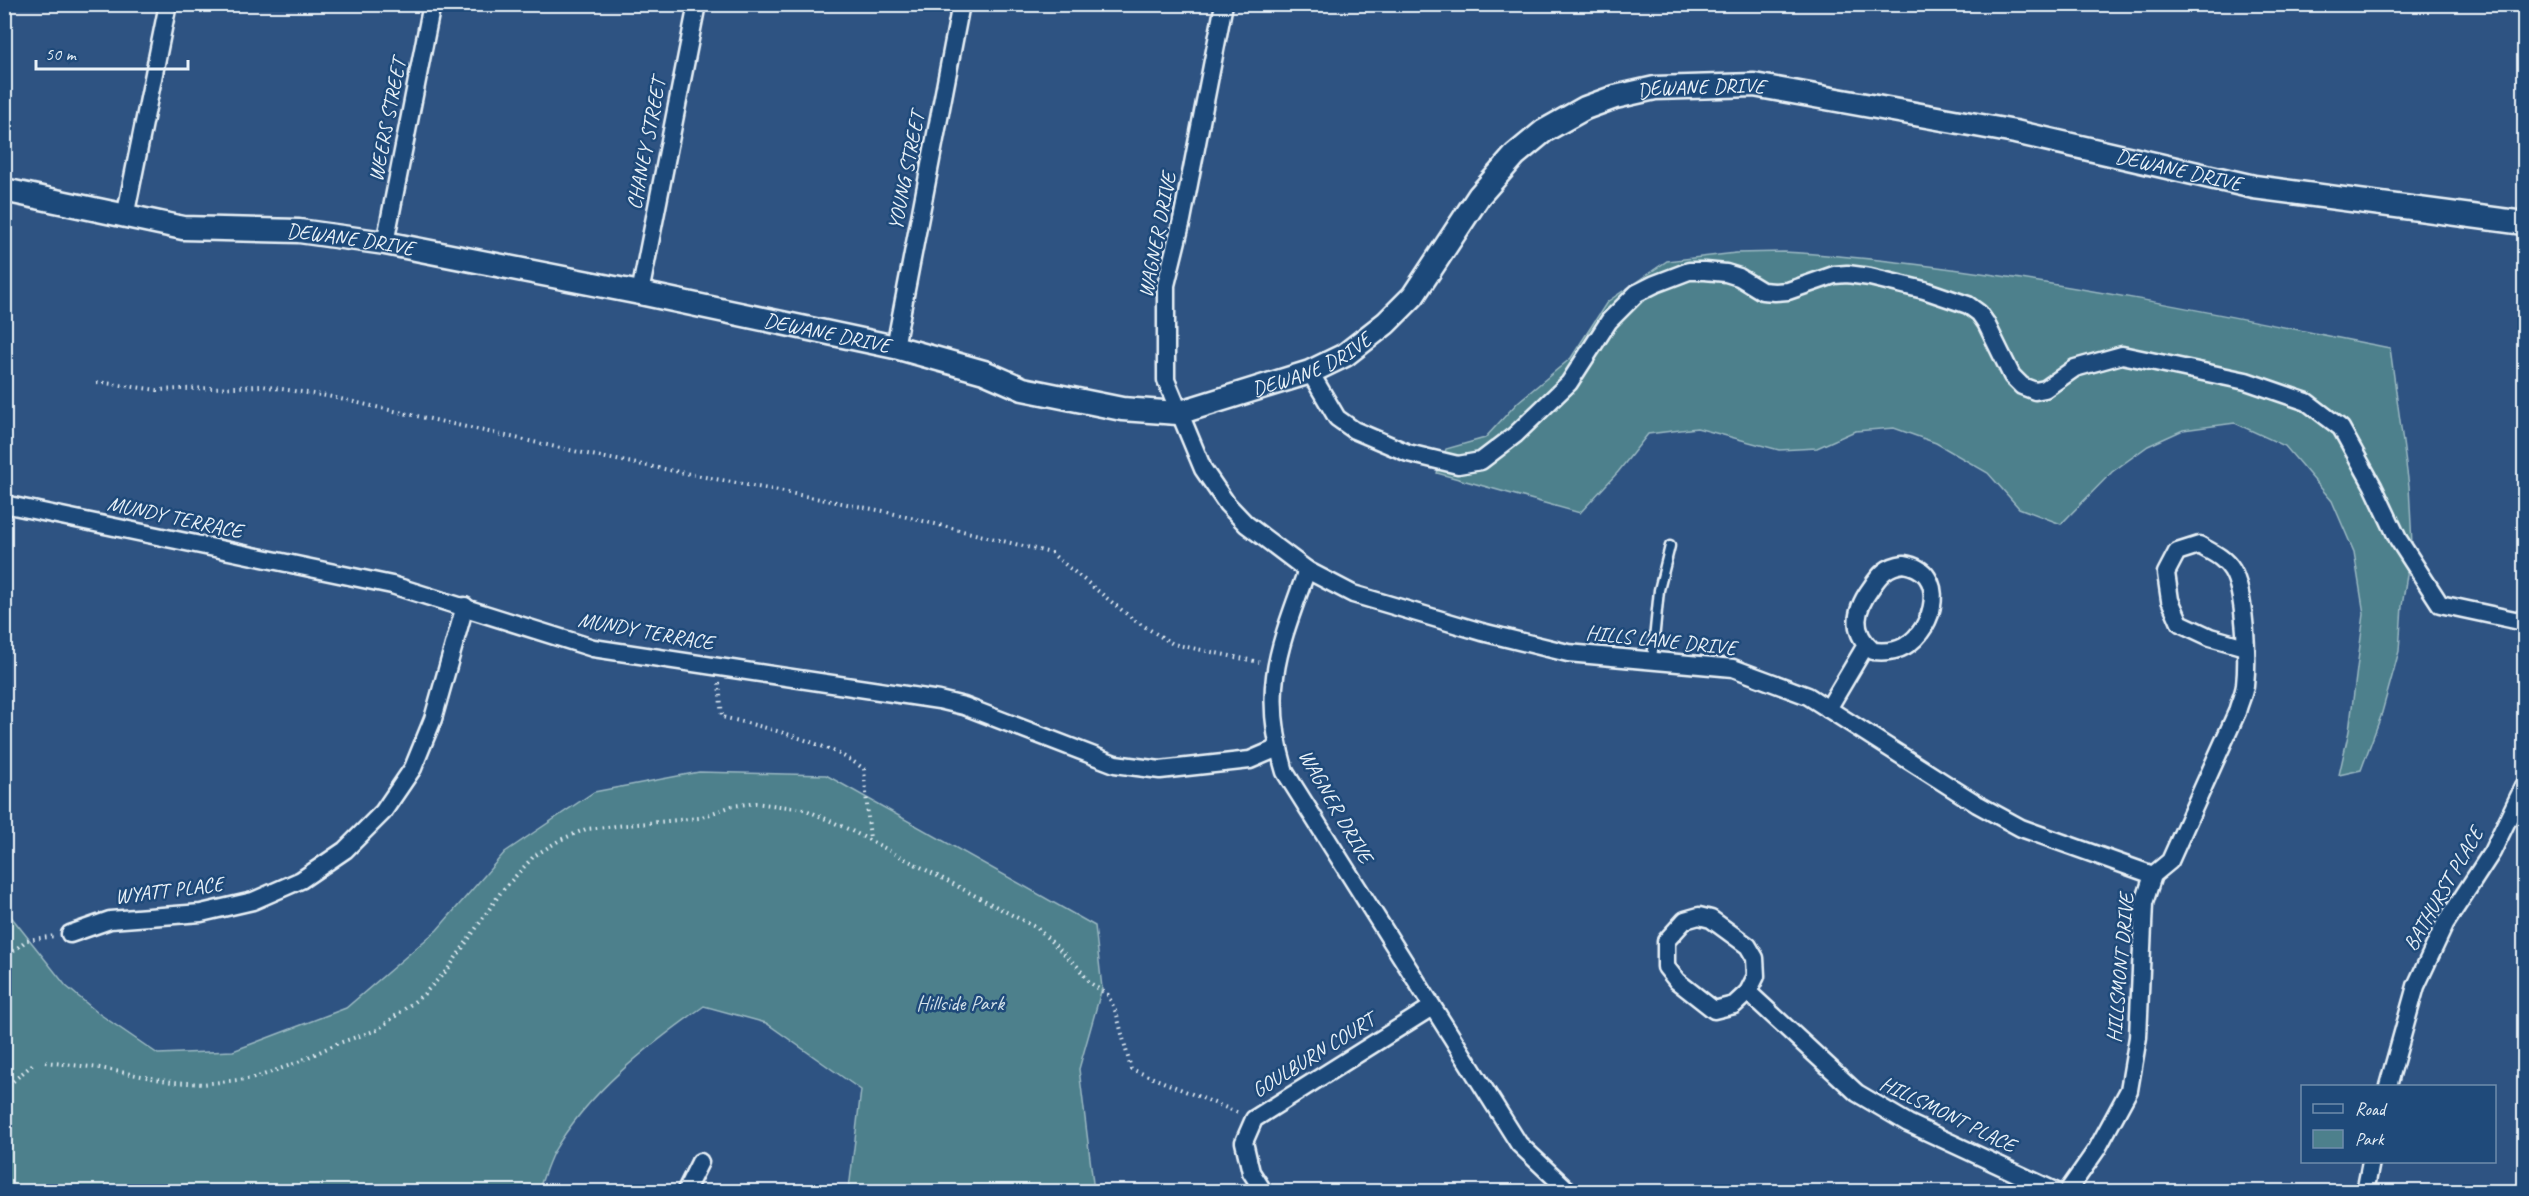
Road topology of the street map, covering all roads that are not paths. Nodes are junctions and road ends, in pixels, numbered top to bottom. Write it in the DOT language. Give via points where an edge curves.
graph roads {
  1 [pos="168,4"];
  2 [pos="432,4"];
  3 [pos="697,4"];
  4 [pos="961,4"];
  5 [pos="1224,4"];
  6 [pos="4,190"];
  7 [pos="125,217"];
  8 [pos="2524,223"];
  9 [pos="385,243"];
  10 [pos="640,293"];
  11 [pos="895,347"];
  12 [pos="1311,372"];
  13 [pos="1178,413"];
  14 [pos="4,504"];
  15 [pos="1670,546"];
  16 [pos="1307,570"];
  17 [pos="465,606"];
  18 [pos="2524,622"];
  19 [pos="1866,645"];
  20 [pos="2245,647"];
  21 [pos="1652,660"];
  22 [pos="1828,709"];
  23 [pos="1278,748"];
  24 [pos="2524,786"];
  25 [pos="2153,875"];
  26 [pos="70,934"];
  27 [pos="1748,992"];
  28 [pos="1432,1007"];
  29 [pos="2388,1085"];
  30 [pos="700,1162"];
  31 [pos="2371,1163"];
  32 [pos="684,1191"];
  33 [pos="1264,1191"];
  34 [pos="1570,1191"];
  35 [pos="2057,1191"];
  36 [pos="2067,1191"];
  37 [pos="2365,1191"];
  1 -- 7 [label="street"];
  2 -- 9 [label="street, WEERS STREET"];
  3 -- 10 [label="street, CHANEY STREET"];
  4 -- 11 [label="street, YOUNG STREET"];
  5 -- 13 [label="street, WAGNER DRIVE" via="1166,285 1166,380"];
  6 -- 7 [label="street, DEWANE DRIVE"];
  7 -- 9 [label="street, DEWANE DRIVE" via="183,228 299,231"];
  8 -- 12 [label="street, DEWANE DRIVE" via="2254,187 2015,132 1754,85 1655,88 1586,108 1529,142 1485,187 1404,305 1356,348"];
  9 -- 10 [label="street, DEWANE DRIVE"];
  10 -- 11 [label="street, DEWANE DRIVE"];
  11 -- 13 [label="street, DEWANE DRIVE" via="984,372 1023,389 1122,409"];
  12 -- 13 [label="street, DEWANE DRIVE"];
  12 -- 18 [label="street" via="1336,418 1354,430 1408,453 1458,465 1480,461 1515,435 1569,383 1609,321 1637,293 1654,284 1689,271 1705,271 1726,273 1762,291 1775,292 1834,275 1870,277 1968,305 1986,323 2012,376 2035,391 2045,389 2075,368 2122,355 2246,381 2307,402 2341,428 2398,539 2439,604"];
  13 -- 16 [label="street, WAGNER DRIVE" via="1203,470 1227,504 1246,524"];
  14 -- 17 [label="street, MUNDY TERRACE" via="392,585"];
  15 -- 21 [label="lane" via="1659,591"];
  16 -- 21 [label="street, HILLS LANE DRIVE" via="1353,594 1482,632 1568,653"];
  16 -- 23 [label="street, WAGNER DRIVE" via="1275,666 1272,705"];
  17 -- 23 [label="street, MUNDY TERRACE" via="593,648 964,706 1115,764 1161,770 1250,760"];
  17 -- 26 [label="street, WYATT PLACE" via="434,719 413,768 383,812 345,850 301,880 253,901 201,912 110,920"];
  19 -- 19 [label="street" via="1873,651 1894,651 1918,634 1934,599 1931,582 1920,569 1896,565 1876,580 1857,611 1858,630"];
  19 -- 22 [label="street"];
  20 -- 20 [label="street, HILLSMONT DRIVE" via="2241,594 2233,571 2223,558 2199,545 2177,552 2166,573 2170,600 2180,623"];
  20 -- 25 [label="street, HILLSMONT DRIVE" via="2245,686 2237,712 2170,861"];
  21 -- 22 [label="street, HILLS LANE DRIVE" via="1733,668 1808,696"];
  22 -- 25 [label="street, HILLS LANE DRIVE" via="2020,828"];
  23 -- 28 [label="street, WAGNER DRIVE" via="1285,772"];
  24 -- 29 [label="street, BATHURST PLACE" via="2492,852 2445,924 2416,986"];
  25 -- 36 [label="street, HILLSMONT DRIVE" via="2144,903 2138,1038 2129,1090 2097,1149"];
  27 -- 27 [label="street" via="1756,976 1755,958 1748,946 1711,919 1699,916 1685,920 1666,941 1666,967 1677,981 1714,1010 1734,1005"];
  27 -- 35 [label="street, HILLSMONT PLACE" via="1857,1093 1908,1123"];
  28 -- 33 [label="street, GOULBURN COURT" via="1254,1119 1245,1142 1251,1172"];
  28 -- 34 [label="street, WAGNER DRIVE" via="1519,1144"];
  30 -- 32 [label="street"];
  31 -- 37 [label="street"];
}
